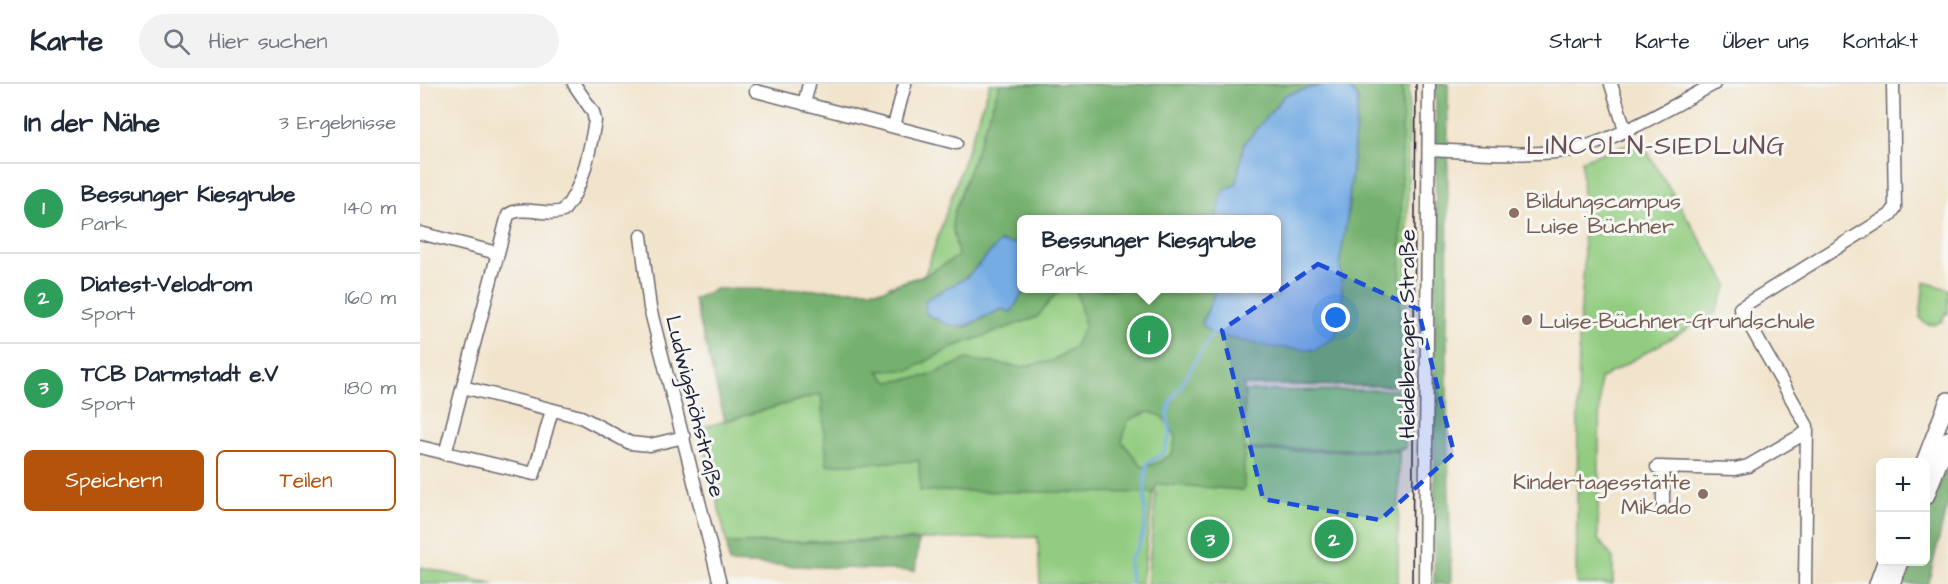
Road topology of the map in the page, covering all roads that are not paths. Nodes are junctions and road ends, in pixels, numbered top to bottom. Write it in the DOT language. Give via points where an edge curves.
graph roads {
  1 [pos="574,84"];
  2 [pos="809,84"];
  3 [pos="905,84"];
  4 [pos="1429,84"];
  5 [pos="1611,84"];
  6 [pos="1714,84"];
  7 [pos="1893,84"];
  8 [pos="756,91"];
  9 [pos="804,104"];
  10 [pos="894,126"];
  11 [pos="1625,129"];
  12 [pos="957,143"];
  13 [pos="1430,150"];
  14 [pos="420,233"];
  15 [pos="641,236"];
  16 [pos="497,253"];
  17 [pos="463,387"];
  18 [pos="1948,400"];
  19 [pos="552,410"];
  20 [pos="1807,432"];
  21 [pos="684,437"];
  22 [pos="1948,439"];
  23 [pos="420,447"];
  24 [pos="445,454"];
  25 [pos="1926,458"];
  26 [pos="1930,486"];
  27 [pos="1663,507"];
  28 [pos="1883,566"];
  29 [pos="1898,566"];
  30 [pos="720,584"];
  31 [pos="1425,584"];
  32 [pos="1805,584"];
  33 [pos="1877,584"];
  34 [pos="1892,584"];
  1 -- 16 [label="street" via="595,121 576,193 563,211 555,214 520,210 508,214"];
  2 -- 9 [label="street"];
  3 -- 10 [label="street"];
  4 -- 13 [label="street, Heidelberger Straße"];
  5 -- 11 [label="street"];
  6 -- 11 [label="street"];
  7 -- 20 [label="street" via="1895,208 1890,215 1740,308"];
  8 -- 9 [label="street"];
  9 -- 10 [label="street"];
  10 -- 12 [label="street"];
  11 -- 13 [label="street" via="1591,145 1564,150"];
  13 -- 31 [label="street, Heidelberger Straße"];
  14 -- 16 [label="street"];
  15 -- 21 [label="street, Ludwigshöhstraße" via="650,308"];
  16 -- 17 [label="street"];
  17 -- 19 [label="street"];
  17 -- 24 [label="street"];
  18 -- 25 [label="main road"];
  19 -- 21 [label="street" via="591,420 630,443 650,445"];
  19 -- 24 [label="street" via="534,474"];
  20 -- 27 [label="street" via="1748,466 1660,467"];
  20 -- 32 [label="street"];
  21 -- 30 [label="street, Ludwigshöhstraße"];
  22 -- 26 [label="main road"];
  23 -- 24 [label="street"];
  28 -- 33 [label="main road"];
  29 -- 34 [label="main road"];
}
